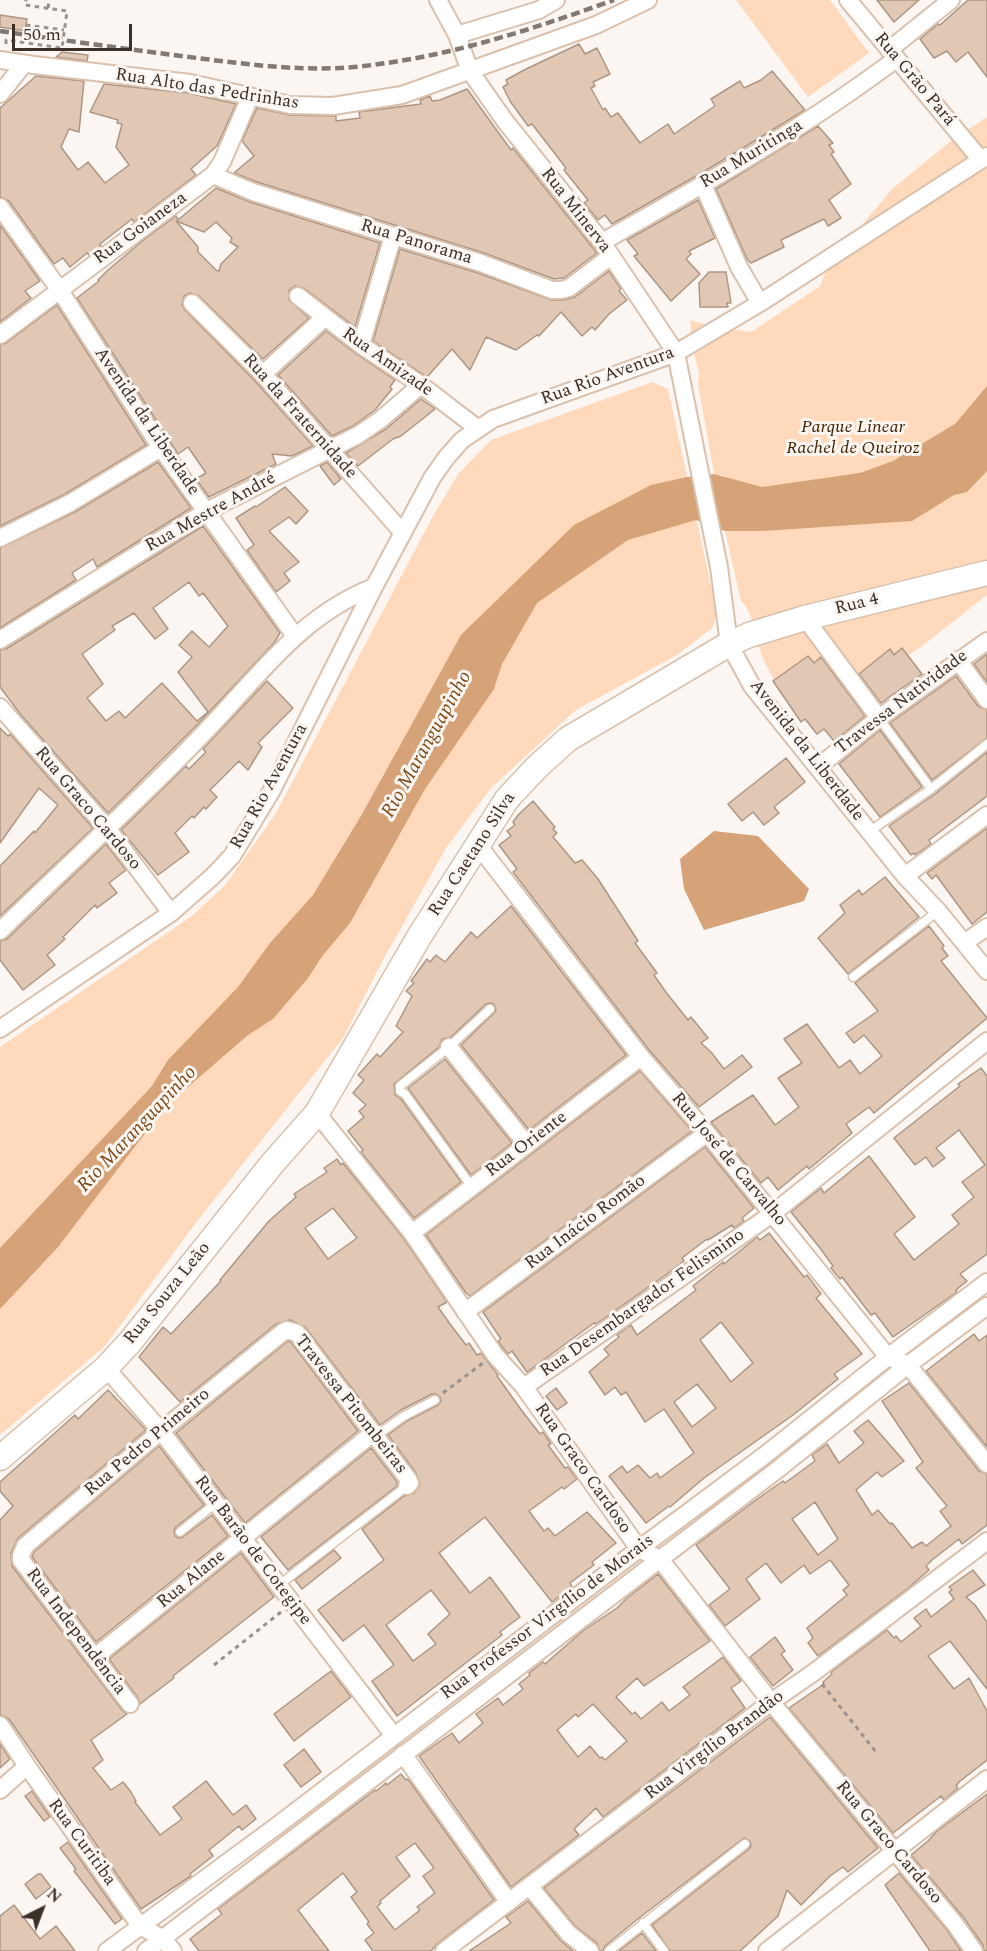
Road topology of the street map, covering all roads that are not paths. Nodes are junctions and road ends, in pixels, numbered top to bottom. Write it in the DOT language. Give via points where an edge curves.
graph roads {
  1 [pos="438,0"];
  2 [pos="556,0"];
  3 [pos="648,0"];
  4 [pos="848,0"];
  5 [pos="951,0"];
  6 [pos="457,35"];
  7 [pos="892,55"];
  8 [pos="0,60"];
  9 [pos="24,64"];
  10 [pos="470,71"];
  11 [pos="0,94"];
  12 [pos="250,97"];
  13 [pos="984,158"];
  14 [pos="213,175"];
  15 [pos="703,185"];
  16 [pos="0,207"];
  17 [pos="393,236"];
  18 [pos="607,249"];
  19 [pos="60,289"];
  20 [pos="298,296"];
  21 [pos="192,303"];
  22 [pos="760,303"];
  23 [pos="324,318"];
  24 [pos="0,335"];
  25 [pos="361,345"];
  26 [pos="676,353"];
  27 [pos="263,374"];
  28 [pos="421,385"];
  29 [pos="477,428"];
  30 [pos="161,448"];
  31 [pos="328,450"];
  32 [pos="207,511"];
  33 [pos="403,533"];
  34 [pos="0,538"];
  35 [pos="987,573"];
  36 [pos="374,587"];
  37 [pos="805,618"];
  38 [pos="295,636"];
  39 [pos="0,640"];
  40 [pos="987,641"];
  41 [pos="729,644"];
  42 [pos="958,660"];
  43 [pos="987,700"];
  44 [pos="0,706"];
  45 [pos="879,718"];
  46 [pos="987,744"];
  47 [pos="818,767"];
  48 [pos="931,789"];
  49 [pos="987,815"];
  50 [pos="106,828"];
  51 [pos="870,831"];
  52 [pos="478,845"];
  53 [pos="905,876"];
  54 [pos="938,911"];
  55 [pos="171,913"];
  56 [pos="987,927"];
  57 [pos="0,931"];
  58 [pos="964,943"];
  59 [pos="987,971"];
  60 [pos="853,977"];
  61 [pos="490,1009"];
  62 [pos="0,1029"];
  63 [pos="987,1041"];
  64 [pos="449,1047"];
  65 [pos="641,1057"];
  66 [pos="317,1113"];
  67 [pos="707,1133"];
  68 [pos="527,1145"];
  69 [pos="472,1187"];
  70 [pos="772,1214"];
  71 [pos="412,1233"];
  72 [pos="987,1282"];
  73 [pos="987,1306"];
  74 [pos="465,1312"];
  75 [pos="283,1332"];
  76 [pos="888,1357"];
  77 [pos="908,1365"];
  78 [pos="106,1368"];
  79 [pos="524,1388"];
  80 [pos="435,1400"];
  81 [pos="161,1431"];
  82 [pos="374,1434"];
  83 [pos="765,1455"];
  84 [pos="0,1458"];
  85 [pos="987,1464"];
  86 [pos="777,1470"];
  87 [pos="407,1486"];
  88 [pos="216,1503"];
  89 [pos="180,1532"];
  90 [pos="242,1539"];
  91 [pos="987,1541"];
  92 [pos="639,1549"];
  93 [pos="660,1559"];
  94 [pos="21,1560"];
  95 [pos="279,1585"];
  96 [pos="95,1658"];
  97 [pos="771,1702"];
  98 [pos="438,1703"];
  99 [pos="130,1704"];
  100 [pos="452,1716"];
  101 [pos="0,1725"];
  102 [pos="394,1736"];
  103 [pos="403,1754"];
  104 [pos="27,1766"];
  105 [pos="987,1779"];
  106 [pos="0,1790"];
  107 [pos="278,1825"];
  108 [pos="289,1842"];
  109 [pos="745,1844"];
  110 [pos="895,1852"];
  111 [pos="530,1887"];
  112 [pos="509,1902"];
  113 [pos="643,1923"];
  114 [pos="140,1926"];
  115 [pos="167,1945"];
  116 [pos="107,1951"];
  117 [pos="146,1951"];
  118 [pos="444,1951"];
  119 [pos="590,1951"];
  120 [pos="609,1951"];
  121 [pos="664,1951"];
  122 [pos="767,1951"];
  123 [pos="974,1951"];
  1 -- 6 [label="street, Rua Minerva"];
  2 -- 6 [label="street" via="539,10"];
  3 -- 10 [label="street, Rua Alto das Pedrinhas" via="596,26"];
  4 -- 7 [label="street, Rua Grão Pará"];
  5 -- 7 [label="street, Rua Muritinga"];
  6 -- 10 [label="street, Rua Minerva"];
  7 -- 13 [label="street, Rua Grão Pará"];
  7 -- 15 [label="street, Rua Muritinga" via="814,117"];
  8 -- 9 [label="street, Rua Alto das Pedrinhas"];
  9 -- 11 [label="street"];
  9 -- 12 [label="street, Rua Alto das Pedrinhas" via="190,83"];
  10 -- 12 [label="street, Rua Alto das Pedrinhas" via="402,95 333,106 290,105"];
  10 -- 18 [label="street, Rua Minerva"];
  12 -- 14 [label="street, Rua Goianeza"];
  13 -- 22 [label="street, Rua Rio Aventura"];
  14 -- 17 [label="street, Rua Panorama" via="253,192"];
  14 -- 19 [label="street, Rua Goianeza"];
  15 -- 18 [label="street, Rua Muritinga"];
  15 -- 22 [label="street" via="739,267"];
  16 -- 19 [label="street, Avenida da Liberdade"];
  17 -- 18 [label="street, Rua Panorama" via="552,290 569,288"];
  17 -- 25 [label="street"];
  18 -- 26 [label="street, Rua Minerva"];
  19 -- 24 [label="street, Rua Goianeza"];
  19 -- 30 [label="street, Avenida da Liberdade"];
  20 -- 23 [label="street, Rua Amizade"];
  21 -- 27 [label="street, Rua da Fraternidade"];
  22 -- 26 [label="street, Rua Rio Aventura"];
  23 -- 25 [label="street, Rua Amizade"];
  23 -- 27 [label="street"];
  25 -- 28 [label="street, Rua Amizade"];
  26 -- 29 [label="street, Rua Rio Aventura"];
  26 -- 41 [label="street, Avenida da Liberdade" via="719,567"];
  27 -- 31 [label="street, Rua da Fraternidade"];
  28 -- 29 [label="street, Rua Amizade"];
  28 -- 31 [label="street, Rua Mestre André" via="380,420"];
  29 -- 33 [label="street, Rua Rio Aventura" via="446,458"];
  30 -- 32 [label="street, Avenida da Liberdade"];
  30 -- 34 [label="street" via="70,503"];
  31 -- 32 [label="street, Rua Mestre André"];
  31 -- 33 [label="street, Rua da Fraternidade"];
  32 -- 38 [label="street, Avenida da Liberdade"];
  32 -- 39 [label="street, Rua Mestre André"];
  33 -- 36 [label="street, Rua Rio Aventura"];
  35 -- 37 [label="main road, Rua 4"];
  36 -- 38 [label="street" via="350,596"];
  36 -- 55 [label="street, Rua Rio Aventura" via="246,834 232,856"];
  37 -- 41 [label="main road, Rua 4"];
  37 -- 45 [label="street"];
  38 -- 50 [label="street" via="203,734"];
  40 -- 42 [label="street, Travessa Natividade"];
  41 -- 47 [label="street, Avenida da Liberdade" via="752,686"];
  41 -- 52 [label="main road, Rua Caetano Silva" via="568,739 507,799"];
  42 -- 43 [label="street"];
  42 -- 45 [label="street, Travessa Natividade"];
  44 -- 50 [label="street, Rua Graco Cardoso"];
  45 -- 47 [label="street, Travessa Natividade"];
  45 -- 48 [label="lane"];
  46 -- 48 [label="lane"];
  47 -- 51 [label="street, Avenida da Liberdade"];
  48 -- 51 [label="lane"];
  49 -- 53 [label="street"];
  50 -- 55 [label="street, Rua Graco Cardoso"];
  50 -- 57 [label="street"];
  51 -- 53 [label="street, Avenida da Liberdade"];
  52 -- 65 [label="street, Rua José de Carvalho"];
  52 -- 66 [label="main road, Rua Caetano Silva" via="419,937"];
  53 -- 54 [label="street, Avenida da Liberdade"];
  54 -- 58 [label="street, Avenida da Liberdade"];
  54 -- 60 [label="lane"];
  55 -- 62 [label="street, Rua Rio Aventura"];
  56 -- 58 [label="street"];
  58 -- 59 [label="street, Avenida da Liberdade"];
  61 -- 64 [label="lane"];
  63 -- 70 [label="street, Rua Desembargador Felismino"];
  64 -- 68 [label="street"];
  64 -- 69 [label="lane" via="404,1082 400,1090"];
  65 -- 67 [label="street, Rua José de Carvalho"];
  65 -- 68 [label="street, Rua Oriente"];
  66 -- 71 [label="street, Rua Graco Cardoso"];
  66 -- 78 [label="main road, Rua Souza Leão"];
  67 -- 70 [label="street, Rua José de Carvalho"];
  67 -- 74 [label="street, Rua Inácio Romão"];
  68 -- 69 [label="street, Rua Oriente"];
  69 -- 71 [label="street, Rua Oriente"];
  70 -- 76 [label="street, Rua José de Carvalho"];
  70 -- 79 [label="street, Rua Desembargador Felismino"];
  71 -- 74 [label="street, Rua Graco Cardoso"];
  72 -- 76 [label="street, Rua Professor Virgílio de Morais"];
  73 -- 77 [label="street, Rua Professor Virgílio de Morais"];
  74 -- 79 [label="street, Rua Graco Cardoso"];
  75 -- 81 [label="street, Rua Pedro Primeiro"];
  75 -- 82 [label="street, Travessa Pitombeiras" via="297,1333"];
  76 -- 77 [label="street, Rua José de Carvalho"];
  76 -- 83 [label="street, Rua Professor Virgílio de Morais"];
  77 -- 85 [label="street, Rua José de Carvalho"];
  77 -- 86 [label="street, Rua Professor Virgílio de Morais"];
  78 -- 81 [label="street, Rua Barão de Cotegipe"];
  78 -- 84 [label="main road, Rua Souza Leão"];
  79 -- 92 [label="street, Rua Graco Cardoso"];
  80 -- 82 [label="lane, Rua Alane"];
  81 -- 88 [label="street, Rua Barão de Cotegipe"];
  81 -- 94 [label="street, Rua Pedro Primeiro" via="24,1546"];
  82 -- 87 [label="street, Travessa Pitombeiras" via="408,1479"];
  82 -- 90 [label="street, Rua Alane"];
  83 -- 86 [label="street"];
  83 -- 92 [label="street, Rua Professor Virgílio de Morais"];
  86 -- 93 [label="street, Rua Professor Virgílio de Morais"];
  87 -- 95 [label="lane"];
  88 -- 89 [label="lane"];
  88 -- 90 [label="street, Rua Barão de Cotegipe"];
  90 -- 95 [label="street, Rua Barão de Cotegipe"];
  90 -- 96 [label="street, Rua Alane"];
  91 -- 97 [label="street, Rua Virgílio Brandão"];
  92 -- 93 [label="street, Rua Graco Cardoso"];
  92 -- 98 [label="street, Rua Professor Virgílio de Morais"];
  93 -- 97 [label="street, Rua Graco Cardoso"];
  93 -- 100 [label="street, Rua Professor Virgílio de Morais"];
  94 -- 96 [label="street, Rua Independência"];
  95 -- 102 [label="street, Rua Barão de Cotegipe"];
  96 -- 99 [label="street, Rua Independência"];
  97 -- 110 [label="street, Rua Graco Cardoso"];
  97 -- 111 [label="street, Rua Virgílio Brandão"];
  98 -- 100 [label="street"];
  98 -- 102 [label="street, Rua Professor Virgílio de Morais"];
  100 -- 103 [label="street, Rua Professor Virgílio de Morais"];
  101 -- 104 [label="street, Rua Curitiba"];
  102 -- 107 [label="street, Rua Professor Virgílio de Morais"];
  103 -- 108 [label="street, Rua Professor Virgílio de Morais"];
  103 -- 112 [label="street"];
  104 -- 106 [label="street"];
  104 -- 114 [label="street, Rua Curitiba"];
  105 -- 110 [label="street"];
  107 -- 108 [label="street"];
  107 -- 114 [label="street, Rua Professor Virgílio de Morais"];
  108 -- 115 [label="street, Rua Professor Virgílio de Morais"];
  109 -- 113 [label="lane"];
  110 -- 122 [label="street"];
  110 -- 123 [label="street, Rua Graco Cardoso"];
  111 -- 112 [label="street, Rua Virgílio Brandão"];
  111 -- 119 [label="street" via="568,1933"];
  112 -- 118 [label="street, Rua Virgílio Brandão"];
  113 -- 120 [label="lane"];
  113 -- 121 [label="lane"];
  114 -- 115 [label="street, Rua Curitiba"];
  114 -- 116 [label="street, Rua Professor Virgílio de Morais"];
  115 -- 117 [label="street, Rua Professor Virgílio de Morais"];
}
